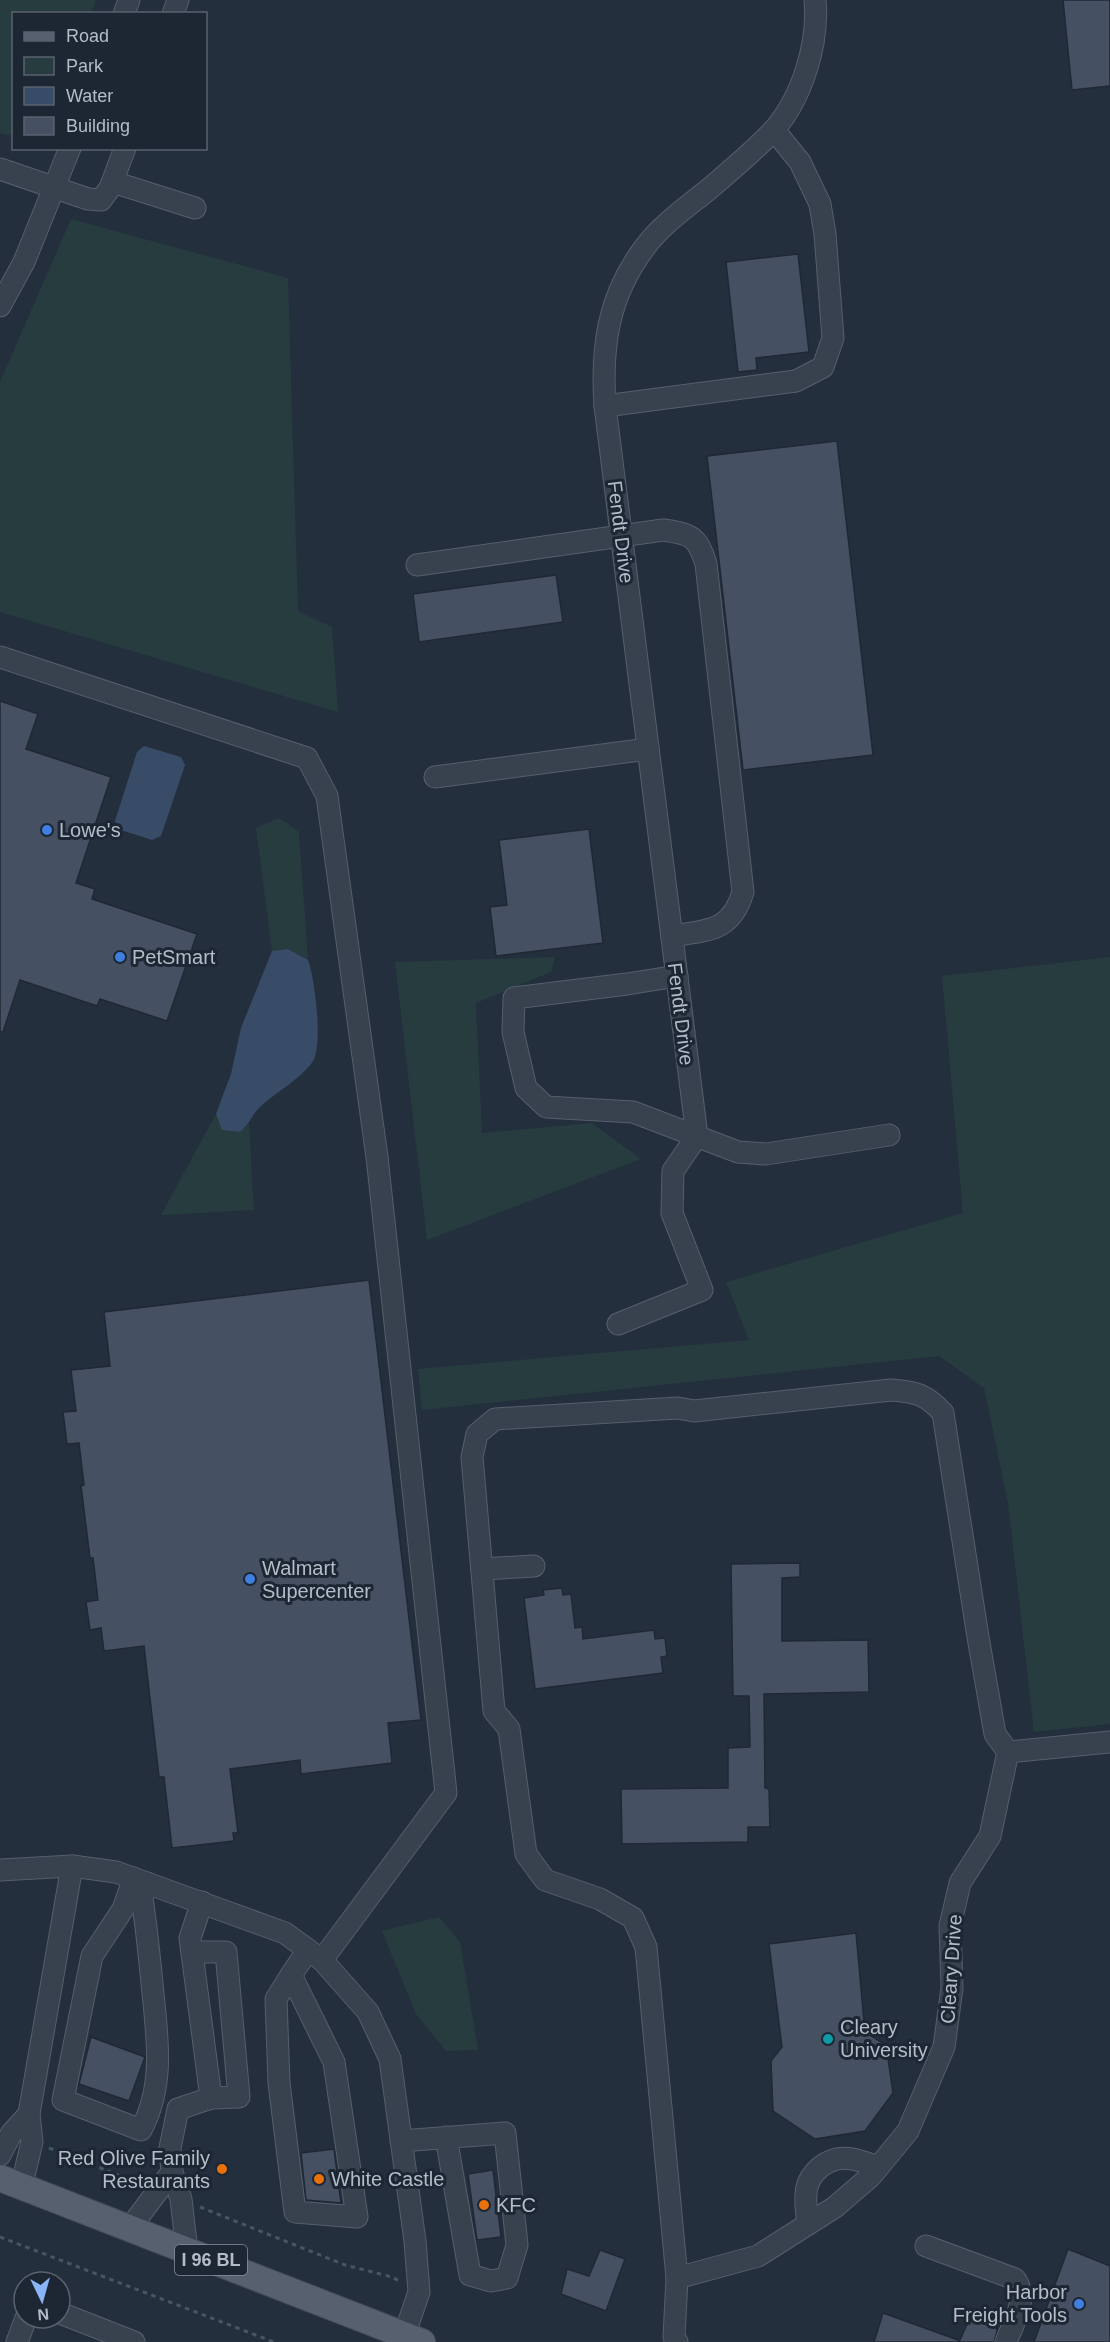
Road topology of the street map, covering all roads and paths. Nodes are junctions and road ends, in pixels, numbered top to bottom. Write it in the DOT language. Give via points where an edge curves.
graph roads {
  1 [pos="815,0"];
  2 [pos="774,130"];
  3 [pos="69,150"];
  4 [pos="124,150"];
  5 [pos="0,169"];
  6 [pos="113,182"];
  7 [pos="54,189"];
  8 [pos="195,208"];
  9 [pos="0,306"];
  10 [pos="605,406"];
  11 [pos="621,536"];
  12 [pos="417,565"];
  13 [pos="0,657"];
  14 [pos="648,749"];
  15 [pos="435,777"];
  16 [pos="672,936"];
  17 [pos="677,976"];
  18 [pos="889,1135"];
  19 [pos="697,1136"];
  20 [pos="618,1324"];
  21 [pos="534,1566"];
  22 [pos="482,1569"];
  23 [pos="1110,1742"];
  24 [pos="1008,1752"];
  25 [pos="72,1866"];
  26 [pos="0,1870"];
  27 [pos="141,1881"];
  28 [pos="202,1902"];
  29 [pos="114,1922"];
  30 [pos="146,1922"];
  31 [pos="192,1952"];
  32 [pos="315,1955"];
  33 [pos="291,1975"];
  34 [pos="211,2098"];
  35 [pos="29,2114"];
  36 [pos="446,2136"];
  37 [pos="401,2141"];
  38 [pos="32,2142"];
  39 [pos="878,2167"];
  40 [pos="172,2172"];
  41 [pos="4,2176"];
  42 [pos="159,2191"];
  43 [pos="181,2199"];
  44 [pos="808,2224"];
  45 [pos="129,2229"];
  46 [pos="0,2237"];
  47 [pos="926,2246"];
  48 [pos="187,2252"];
  49 [pos="677,2278"];
  50 [pos="419,2292"];
  51 [pos="72,2318"];
  52 [pos="409,2340"];
  53 [pos="674,2340"];
  54 [pos="134,2342"];
  55 [pos="274,2342"];
  56 [pos="1006,2342"];
  1 -- 2 [label="street, Fendt Drive" via="813,42 802,85"];
  2 -- 10 [label="street, Fendt Drive" via="645,246 614,306 606,337"];
  2 -- 10 [label="street" via="800,162 820,204 833,338 823,368 796,381"];
  3 -- 7 [label="street"];
  4 -- 6 [label="street"];
  5 -- 7 [label="street"];
  6 -- 7 [label="street" via="101,200"];
  6 -- 8 [label="street"];
  7 -- 9 [label="street" via="24,262"];
  10 -- 11 [label="street, Fendt Drive"];
  11 -- 12 [label="street"];
  11 -- 14 [label="street, Fendt Drive"];
  11 -- 16 [label="street" via="663,530 685,533 700,545 706,564 743,892 738,909 725,923"];
  13 -- 32 [label="street" via="307,758 327,796 377,1157 446,1793"];
  14 -- 15 [label="street"];
  14 -- 16 [label="street, Fendt Drive"];
  16 -- 17 [label="street, Fendt Drive"];
  17 -- 19 [label="street, Fendt Drive"];
  17 -- 19 [label="street" via="514,998 513,1032 526,1088 546,1107 633,1112"];
  18 -- 19 [label="street" via="766,1154 738,1152"];
  19 -- 20 [label="street" via="673,1171 672,1213 702,1290"];
  21 -- 22 [label="street"];
  22 -- 24 [label="street" via="472,1457 477,1434 495,1419 678,1408 694,1411 891,1389 915,1392 931,1399 944,1413 995,1734"];
  22 -- 49 [label="street" via="494,1711 509,1729 526,1854 545,1880 600,1899 633,1918 646,1947"];
  23 -- 24 [label="street"];
  24 -- 39 [label="street, Cleary Drive" via="990,1836 960,1883 950,1926 951,1989 944,2047 908,2131"];
  25 -- 26 [label="street"];
  25 -- 27 [label="street" via="116,1872"];
  25 -- 35 [label="street"];
  27 -- 28 [label="street"];
  27 -- 29 [label="street"];
  27 -- 30 [label="street"];
  28 -- 31 [label="street" via="190,1938"];
  28 -- 32 [label="street" via="285,1933"];
  29 -- 30 [label="street"];
  29 -- 30 [label="street" via="92,1956 63,2100 141,2130 157,2085 159,2048"];
  31 -- 34 [label="street"];
  31 -- 34 [label="street" via="226,1952 239,2097"];
  32 -- 33 [label="street"];
  32 -- 37 [label="street" via="368,2012 390,2059"];
  33 -- 33 [label="street" via="334,2062 357,2217 295,2212 279,2083 276,1999"];
  34 -- 40 [label="street" via="178,2109 170,2148"];
  35 -- 38 [label="street"];
  35 -- 41 [label="street" via="11,2134"];
  36 -- 36 [label="street" via="505,2133 516,2245 507,2278 491,2282 470,2275"];
  36 -- 37 [label="street"];
  37 -- 50 [label="street"];
  38 -- 41 [label="street"];
  38 -- 42 [label="path"];
  39 -- 44 [label="street, Cleary Drive" via="835,2206"];
  39 -- 44 [label="street" via="859,2160 837,2159 819,2168 809,2180 806,2194"];
  40 -- 42 [label="street"];
  40 -- 43 [label="street"];
  41 -- 45 [label="main road, I 96 BL"];
  42 -- 45 [label="street"];
  43 -- 48 [label="street"];
  43 -- 50 [label="path" via="345,2265 392,2277"];
  44 -- 49 [label="street, Cleary Drive" via="758,2256"];
  45 -- 48 [label="main road, I 96 BL"];
  46 -- 55 [label="path"];
  47 -- 56 [label="street" via="1015,2279 1022,2300"];
  48 -- 52 [label="main road, I 96 BL"];
  49 -- 53 [label="street"];
  50 -- 52 [label="street"];
  51 -- 54 [label="street"];
}
